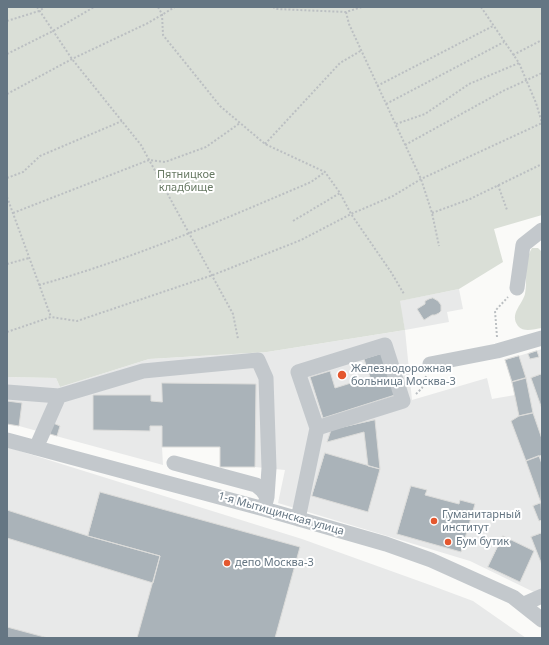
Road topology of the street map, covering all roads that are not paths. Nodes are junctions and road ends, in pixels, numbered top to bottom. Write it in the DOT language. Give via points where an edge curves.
graph roads {
  1 [pos="542,230"];
  2 [pos="517,288"];
  3 [pos="542,338"];
  4 [pos="430,364"];
  5 [pos="7,392"];
  6 [pos="59,396"];
  7 [pos="317,428"];
  8 [pos="7,440"];
  9 [pos="36,448"];
  10 [pos="174,463"];
  11 [pos="265,503"];
  12 [pos="298,519"];
  13 [pos="542,596"];
  14 [pos="524,604"];
  15 [pos="542,620"];
  1 -- 2 [label="street" via="523,245"];
  3 -- 4 [label="street"];
  5 -- 6 [label="street"];
  6 -- 9 [label="street"];
  6 -- 11 [label="street" via="143,371 258,360 266,378 269,468"];
  7 -- 7 [label="street" via="403,401 385,345 298,372"];
  7 -- 12 [label="street"];
  8 -- 9 [label="street, 1-я Мытищинская улица"];
  9 -- 11 [label="street, 1-я Мытищинская улица"];
  10 -- 11 [label="street" via="256,485 262,490"];
  11 -- 12 [label="street, 1-я Мытищинская улица"];
  12 -- 14 [label="street, 1-я Мытищинская улица" via="386,544 431,560 513,596"];
  13 -- 14 [label="street"];
  14 -- 15 [label="street, 1-я Мытищинская улица"];
}
